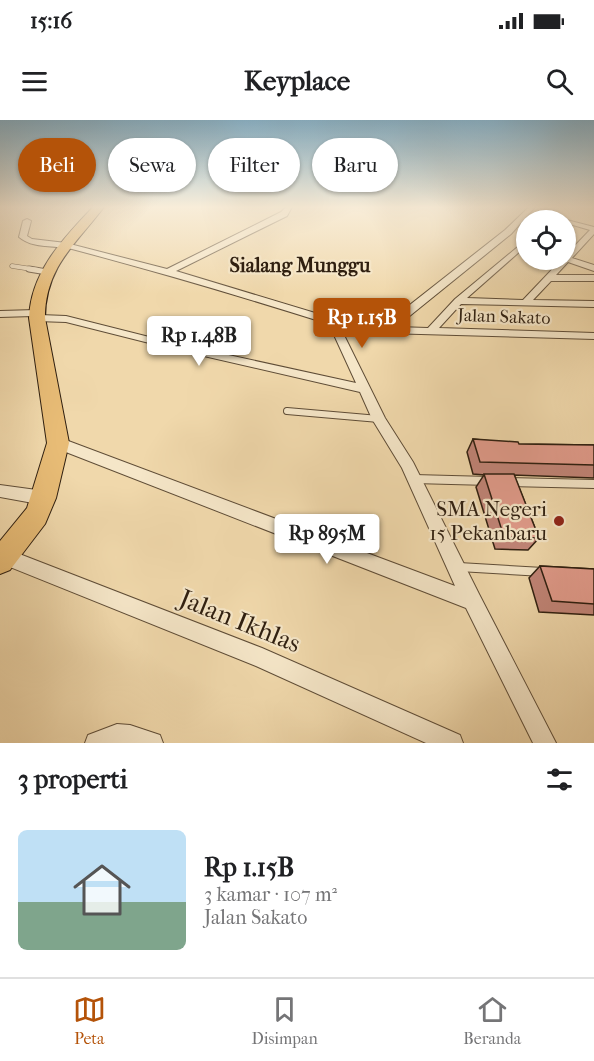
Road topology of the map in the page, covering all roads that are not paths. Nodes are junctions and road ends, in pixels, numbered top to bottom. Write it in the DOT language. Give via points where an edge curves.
graph roads {
  1 [pos="23,236"];
  2 [pos="74,236"];
  3 [pos="239,236"];
  4 [pos="503,236"];
  5 [pos="588,236"];
  6 [pos="582,243"];
  7 [pos="66,245"];
  8 [pos="594,247"];
  9 [pos="576,249"];
  10 [pos="516,251"];
  11 [pos="576,262"];
  12 [pos="12,267"];
  13 [pos="594,268"];
  14 [pos="557,270"];
  15 [pos="47,272"];
  16 [pos="166,272"];
  17 [pos="549,278"];
  18 [pos="594,278"];
  19 [pos="458,301"];
  20 [pos="525,303"];
  21 [pos="594,304"];
  22 [pos="0,314"];
  23 [pos="36,316"];
  24 [pos="333,322"];
  25 [pos="385,330"];
  26 [pos="431,331"];
  27 [pos="594,336"];
  28 [pos="366,389"];
  29 [pos="286,411"];
  30 [pos="379,419"];
  31 [pos="58,443"];
  32 [pos="414,479"];
  33 [pos="594,484"];
  34 [pos="0,491"];
  35 [pos="44,498"];
  36 [pos="2,559"];
  37 [pos="456,567"];
  38 [pos="548,573"];
  39 [pos="472,601"];
  40 [pos="96,743"];
  41 [pos="152,743"];
  42 [pos="452,743"];
  43 [pos="545,743"];
  1 -- 7 [label="street, Jalan Sakato"];
  2 -- 7 [label="main road"];
  3 -- 16 [label="street"];
  4 -- 25 [label="street"];
  5 -- 6 [label="street"];
  6 -- 8 [label="street"];
  6 -- 9 [label="street"];
  7 -- 15 [label="main road"];
  7 -- 16 [label="street, Jalan Sakato"];
  10 -- 19 [label="street"];
  11 -- 13 [label="street"];
  12 -- 15 [label="lane"];
  14 -- 17 [label="street"];
  15 -- 23 [label="main road"];
  16 -- 24 [label="street, Jalan Sakato"];
  17 -- 18 [label="street"];
  17 -- 20 [label="street"];
  19 -- 20 [label="street"];
  19 -- 26 [label="street"];
  20 -- 21 [label="street"];
  22 -- 23 [label="street"];
  23 -- 28 [label="street" via="66,319"];
  23 -- 31 [label="main road"];
  24 -- 25 [label="street, Jalan Sakato"];
  24 -- 28 [label="street"];
  25 -- 26 [label="street, Jalan Sakato"];
  26 -- 27 [label="street, Jalan Sakato"];
  28 -- 30 [label="street"];
  29 -- 30 [label="lane"];
  30 -- 32 [label="street"];
  31 -- 35 [label="main road"];
  31 -- 39 [label="street"];
  32 -- 33 [label="lane"];
  32 -- 37 [label="street"];
  34 -- 35 [label="street"];
  35 -- 36 [label="main road" via="36,516"];
  36 -- 42 [label="street, Jalan Ikhlas" via="262,658"];
  37 -- 38 [label="lane"];
  37 -- 39 [label="street"];
  39 -- 43 [label="street"];
  40 -- 41 [label="street" via="122,733"];
}
